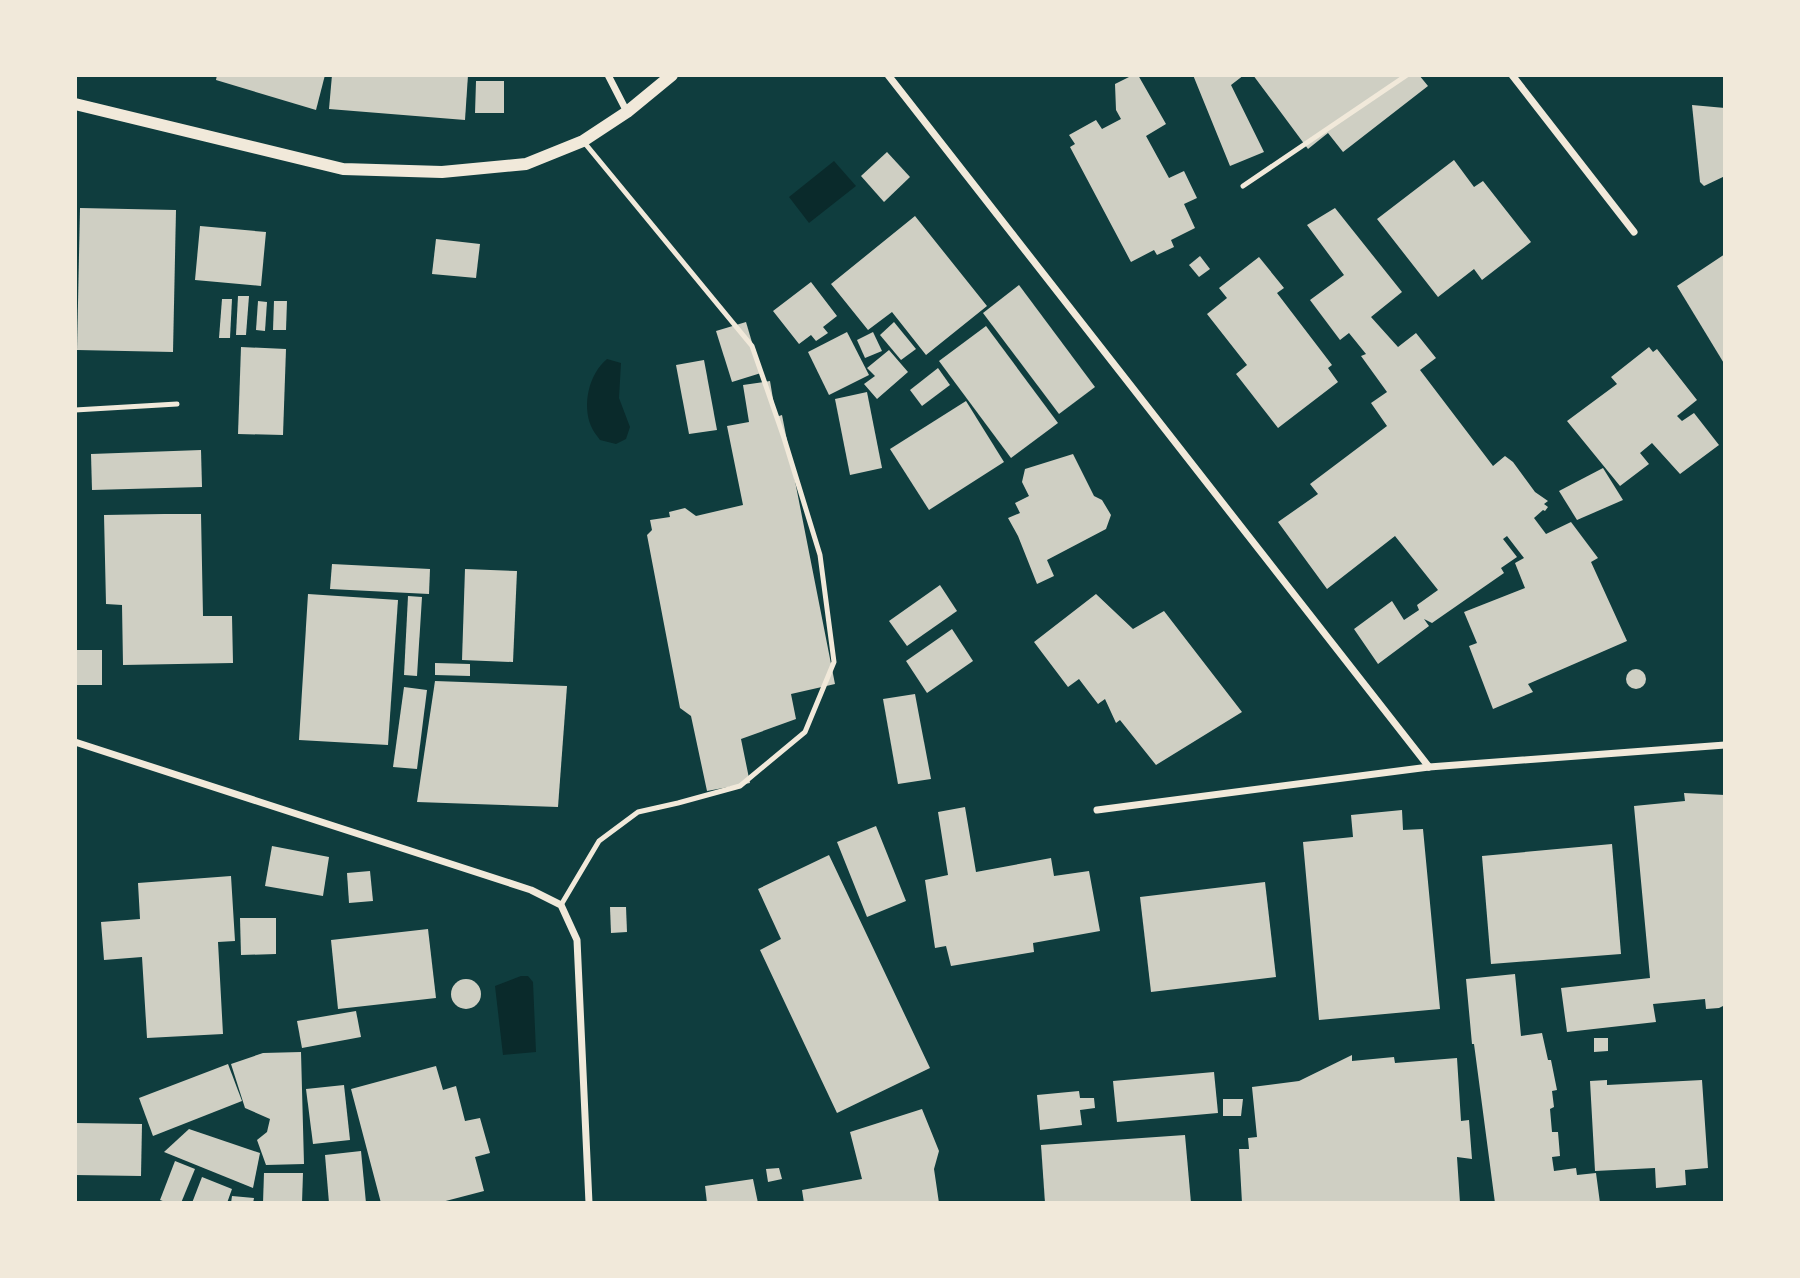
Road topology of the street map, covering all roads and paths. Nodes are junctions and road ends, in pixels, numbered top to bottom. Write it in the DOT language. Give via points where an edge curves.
graph roads {
  1 [pos="608,75"];
  2 [pos="673,75"];
  3 [pos="888,75"];
  4 [pos="1407,75"];
  5 [pos="1512,75"];
  6 [pos="75,104"];
  7 [pos="627,112"];
  8 [pos="583,141"];
  9 [pos="1243,186"];
  10 [pos="1634,232"];
  11 [pos="177,404"];
  12 [pos="75,410"];
  13 [pos="75,742"];
  14 [pos="1725,745"];
  15 [pos="1429,767"];
  16 [pos="1097,810"];
  17 [pos="561,905"];
  18 [pos="589,1203"];
  1 -- 7 [label="street"];
  2 -- 7 [label="street"];
  3 -- 15 [label="street"];
  4 -- 9 [label="lane"];
  5 -- 10 [label="street"];
  6 -- 8 [label="street" via="343,169 442,172 526,164"];
  7 -- 8 [label="street"];
  8 -- 17 [label="lane" via="752,346 820,555 834,662 805,732 740,786 638,812 598,841"];
  11 -- 12 [label="lane"];
  13 -- 17 [label="street" via="531,890"];
  14 -- 15 [label="street"];
  15 -- 16 [label="street"];
  17 -- 18 [label="street" via="577,940"];
}
